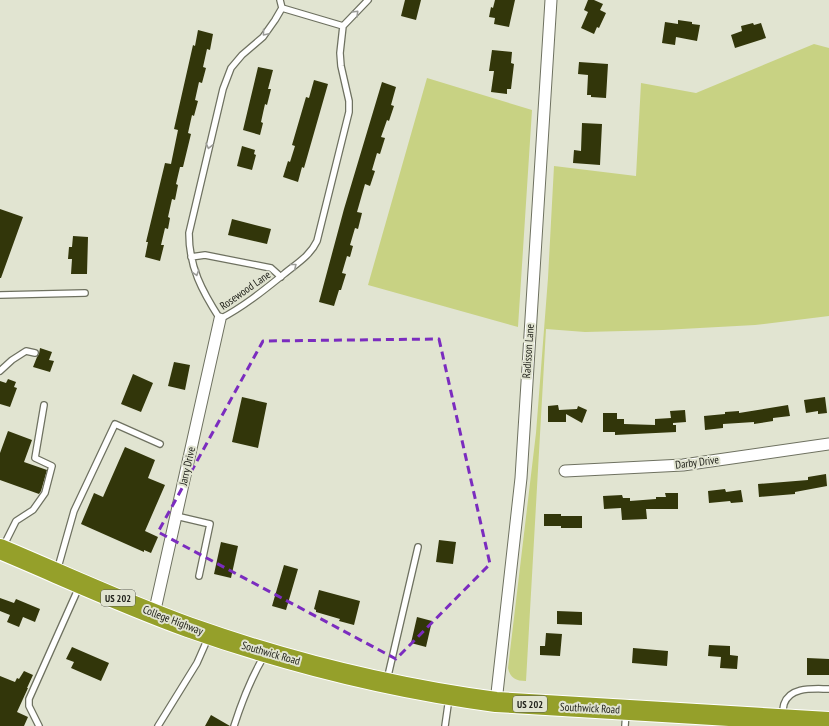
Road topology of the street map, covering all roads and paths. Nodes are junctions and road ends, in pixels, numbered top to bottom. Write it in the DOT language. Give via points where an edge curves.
graph roads {
  1 [pos="280,0"];
  2 [pos="368,0"];
  3 [pos="551,0"];
  4 [pos="282,8"];
  5 [pos="343,26"];
  6 [pos="191,257"];
  7 [pos="281,276"];
  8 [pos="85,293"];
  9 [pos="0,295"];
  10 [pos="220,319"];
  11 [pos="35,353"];
  12 [pos="0,371"];
  13 [pos="44,405"];
  14 [pos="160,444"];
  15 [pos="829,444"];
  16 [pos="565,471"];
  17 [pos="176,516"];
  18 [pos="418,547"];
  19 [pos="1,549"];
  20 [pos="56,573"];
  21 [pos="199,576"];
  22 [pos="81,583"];
  23 [pos="154,614"];
  24 [pos="210,634"];
  25 [pos="237,643"];
  26 [pos="266,652"];
  27 [pos="386,684"];
  28 [pos="829,689"];
  29 [pos="450,696"];
  30 [pos="496,702"];
  31 [pos="625,718"];
  32 [pos="782,719"];
  33 [pos="738,721"];
  34 [pos="829,722"];
  35 [pos="39,726"];
  36 [pos="158,726"];
  37 [pos="234,726"];
  38 [pos="445,726"];
  1 -- 4 [label="lane"];
  5 -- 2 [label="lane, one-way"];
  3 -- 30 [label="street, Radisson Lane" via="521,478"];
  4 -- 5 [label="lane"];
  4 -- 6 [label="lane, Rosewood Lane, one-way" via="263,37 231,68 222,89 189,233"];
  7 -- 5 [label="lane, Rosewood Lane, one-way" via="305,257 317,242 347,123 349,101 340,53"];
  6 -- 7 [label="lane" via="205,255 271,268"];
  6 -- 10 [label="lane, Rosewood Lane, one-way" via="200,285"];
  7 -- 10 [label="lane, Rosewood Lane" via="251,300"];
  8 -- 9 [label="lane"];
  10 -- 17 [label="street, Jarry Drive"];
  11 -- 12 [label="lane" via="26,351"];
  13 -- 19 [label="lane" via="35,458 52,466 45,493 33,510 16,522"];
  14 -- 20 [label="lane" via="115,424 74,511"];
  15 -- 16 [label="street, Darby Drive" via="683,465"];
  17 -- 21 [label="lane" via="210,524"];
  17 -- 23 [label="street, Jarry Drive"];
  18 -- 27 [label="lane"];
  19 -- 20 [label="highway, College Highway / US 202"];
  20 -- 22 [label="highway, College Highway / US 202"];
  22 -- 23 [label="highway, College Highway / US 202"];
  22 -- 35 [label="lane" via="29,699 29,706"];
  23 -- 24 [label="highway, College Highway / US 202"];
  24 -- 25 [label="highway, College Highway / US 202"];
  24 -- 36 [label="lane" via="197,663"];
  25 -- 26 [label="highway, Southwick Road / US 202"];
  26 -- 27 [label="highway, Southwick Road / US 202"];
  26 -- 37 [label="lane" via="254,674"];
  27 -- 29 [label="highway, Southwick Road / US 202"];
  28 -- 32 [label="lane" via="802,690 791,694 784,704"];
  29 -- 30 [label="highway, Southwick Road / US 202"];
  29 -- 38 [label="lane"];
  30 -- 31 [label="highway, Southwick Road / US 202"];
  31 -- 33 [label="highway, Southwick Road / US 202"];
  32 -- 33 [label="highway, Southwick Road / US 202"];
  32 -- 34 [label="highway, Southwick Road / US 202"];
}
